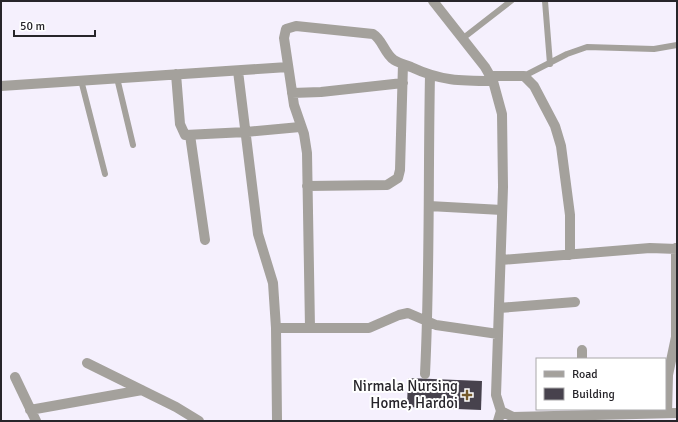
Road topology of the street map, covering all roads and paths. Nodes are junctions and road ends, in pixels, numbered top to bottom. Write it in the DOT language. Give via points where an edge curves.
graph roads {
  1 [pos="432,1"];
  2 [pos="511,1"];
  3 [pos="545,1"];
  4 [pos="462,39"];
  5 [pos="677,45"];
  6 [pos="403,64"];
  7 [pos="550,64"];
  8 [pos="288,67"];
  9 [pos="238,71"];
  10 [pos="176,74"];
  11 [pos="430,75"];
  12 [pos="524,76"];
  13 [pos="117,78"];
  14 [pos="491,79"];
  15 [pos="81,80"];
  16 [pos="403,82"];
  17 [pos="1,86"];
  18 [pos="292,93"];
  19 [pos="300,126"];
  20 [pos="246,132"];
  21 [pos="190,135"];
  22 [pos="134,145"];
  23 [pos="105,174"];
  24 [pos="307,186"];
  25 [pos="429,206"];
  26 [pos="502,210"];
  27 [pos="205,240"];
  28 [pos="677,248"];
  29 [pos="570,255"];
  30 [pos="501,260"];
  31 [pos="575,302"];
  32 [pos="499,308"];
  33 [pos="428,321"];
  34 [pos="276,328"];
  35 [pos="310,328"];
  36 [pos="498,334"];
  37 [pos="87,363"];
  38 [pos="425,374"];
  39 [pos="15,378"];
  40 [pos="142,390"];
  41 [pos="666,402"];
  42 [pos="30,410"];
  43 [pos="501,411"];
  44 [pos="582,412"];
  45 [pos="665,415"];
  46 [pos="550,418"];
  47 [pos="277,420"];
  48 [pos="36,421"];
  49 [pos="199,421"];
  50 [pos="498,421"];
  1 -- 4 [label="street"];
  2 -- 4 [label="lane"];
  3 -- 7 [label="lane"];
  4 -- 14 [label="street" via="485,66"];
  5 -- 7 [label="lane" via="654,49 587,47"];
  6 -- 8 [label="street" via="390,56 382,41 373,34 296,26 286,29 283,33"];
  6 -- 11 [label="street"];
  6 -- 16 [label="street"];
  7 -- 12 [label="lane"];
  8 -- 9 [label="street"];
  8 -- 18 [label="street"];
  9 -- 10 [label="street"];
  9 -- 20 [label="street"];
  10 -- 13 [label="street"];
  10 -- 21 [label="street" via="182,131"];
  11 -- 14 [label="street" via="449,80"];
  11 -- 25 [label="street"];
  12 -- 14 [label="street"];
  12 -- 29 [label="street" via="534,86 555,126 561,146 570,215"];
  13 -- 15 [label="street"];
  13 -- 22 [label="lane"];
  14 -- 26 [label="street" via="502,114"];
  15 -- 17 [label="street"];
  15 -- 23 [label="lane"];
  16 -- 18 [label="street" via="334,91"];
  16 -- 24 [label="street" via="398,178 387,185"];
  18 -- 19 [label="street"];
  19 -- 20 [label="street"];
  19 -- 24 [label="street" via="307,153"];
  20 -- 21 [label="street"];
  20 -- 34 [label="street" via="258,234 273,283"];
  21 -- 27 [label="street"];
  24 -- 35 [label="street"];
  25 -- 26 [label="street"];
  25 -- 33 [label="street"];
  26 -- 30 [label="street"];
  28 -- 29 [label="street"];
  28 -- 41 [label="street" via="676,337 668,375"];
  29 -- 30 [label="street"];
  30 -- 32 [label="street"];
  31 -- 32 [label="street"];
  32 -- 36 [label="street"];
  33 -- 35 [label="street" via="408,313 369,328"];
  33 -- 36 [label="street" via="436,325"];
  33 -- 38 [label="street"];
  34 -- 35 [label="street"];
  34 -- 47 [label="street"];
  36 -- 43 [label="street" via="496,395"];
  37 -- 40 [label="street"];
  39 -- 42 [label="street"];
  40 -- 42 [label="street"];
  40 -- 49 [label="street"];
  42 -- 48 [label="street"];
  43 -- 46 [label="street" via="513,417"];
  43 -- 50 [label="street"];
  44 -- 45 [label="street"];
  44 -- 46 [label="street"];
}
